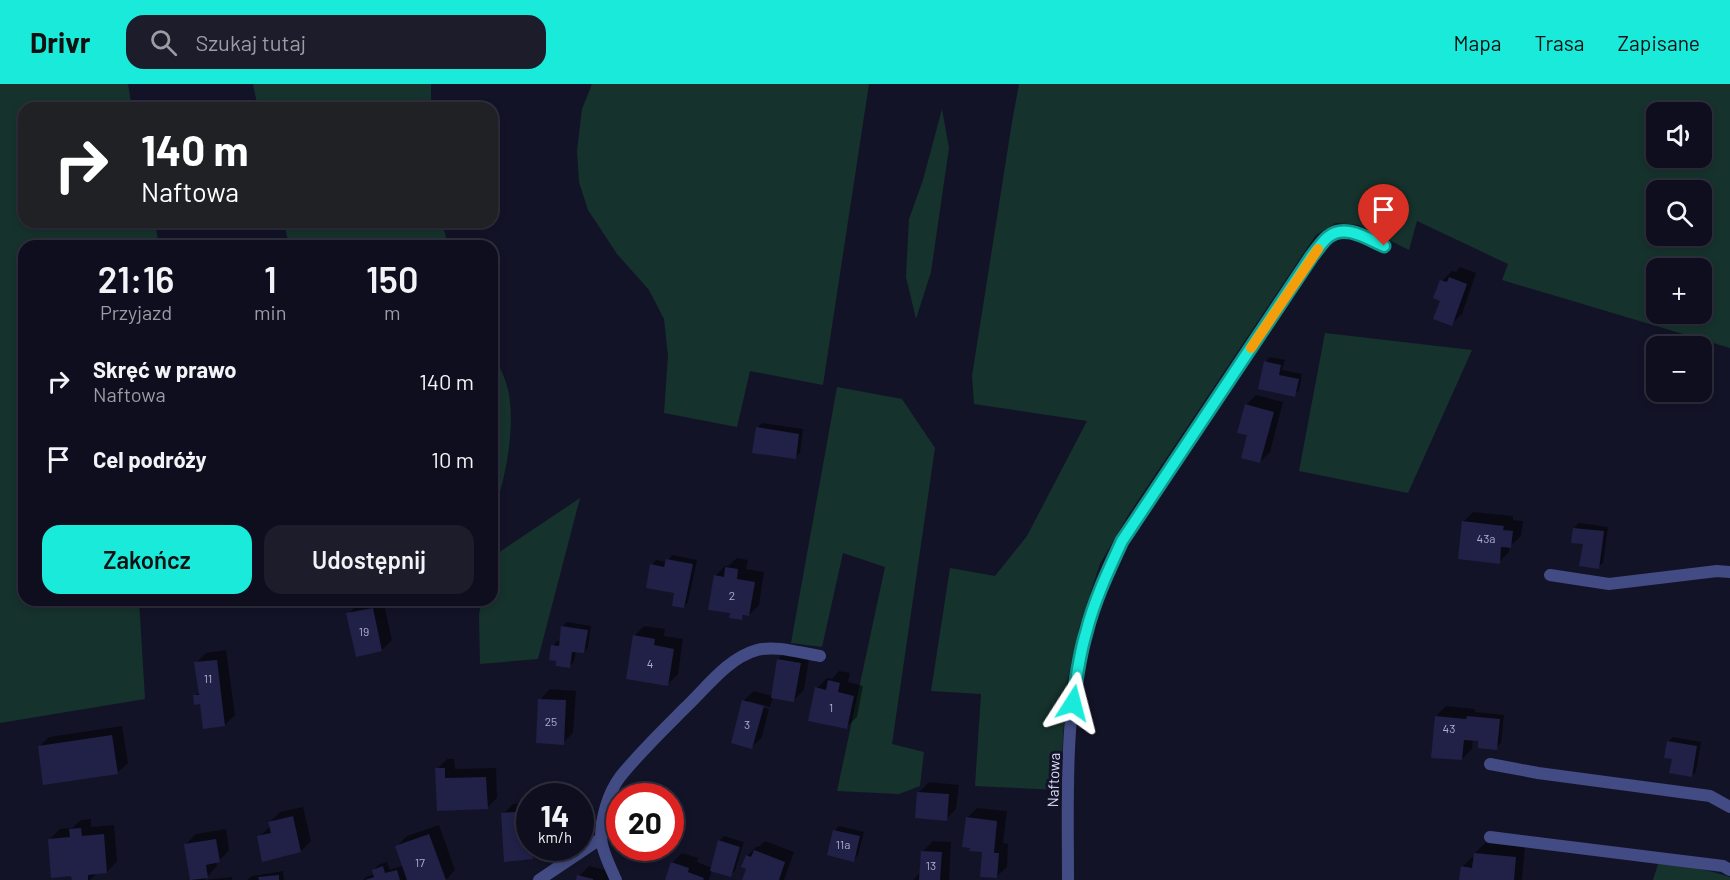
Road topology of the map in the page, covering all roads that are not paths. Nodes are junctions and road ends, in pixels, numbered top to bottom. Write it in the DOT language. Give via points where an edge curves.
graph roads {
  1 [pos="1384,246"];
  2 [pos="1730,572"];
  3 [pos="1550,575"];
  4 [pos="820,656"];
  5 [pos="1490,764"];
  6 [pos="1730,807"];
  7 [pos="1490,837"];
  8 [pos="600,839"];
  9 [pos="1730,870"];
  10 [pos="539,880"];
  11 [pos="616,880"];
  12 [pos="1068,880"];
  1 -- 12 [label="lane, Naftowa" via="1348,232 1334,233 1326,239 1117,551 1086,633 1073,703 1068,765"];
  2 -- 3 [label="lane" via="1609,584"];
  4 -- 8 [label="lane" via="769,648 746,654 726,668 620,778 606,804"];
  5 -- 6 [label="lane" via="1710,796"];
  7 -- 9 [label="lane"];
  8 -- 10 [label="lane"];
  8 -- 11 [label="lane"];
}
